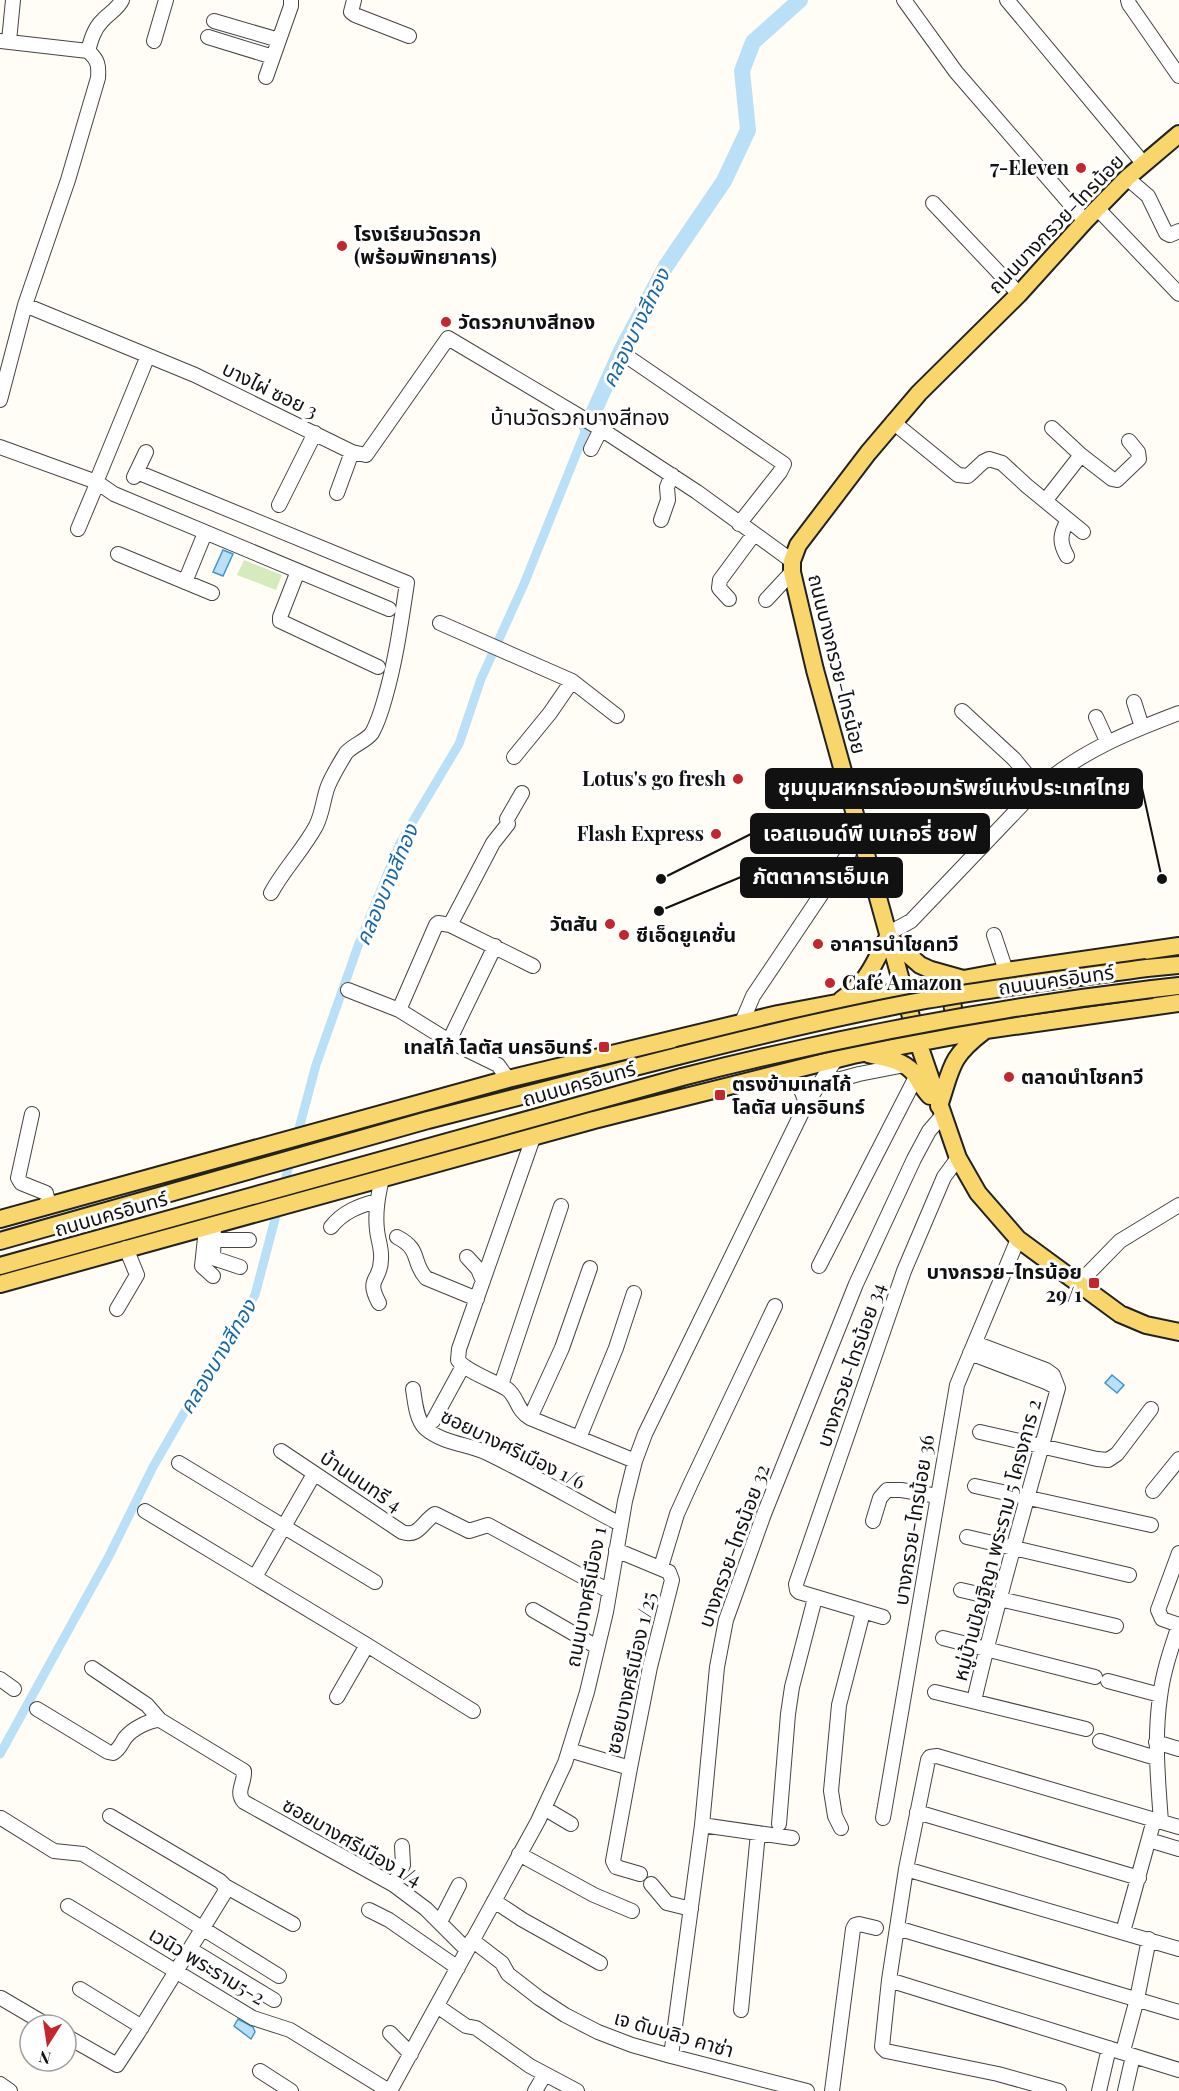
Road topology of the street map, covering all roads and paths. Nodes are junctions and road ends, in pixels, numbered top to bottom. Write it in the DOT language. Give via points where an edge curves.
graph roads {
  1 [pos="13,0"];
  2 [pos="122,0"];
  3 [pos="166,0"];
  4 [pos="291,0"];
  5 [pos="354,0"];
  6 [pos="904,0"];
  7 [pos="1007,0"];
  8 [pos="1128,0"];
  9 [pos="214,21"];
  10 [pos="409,36"];
  11 [pos="208,37"];
  12 [pos="279,40"];
  13 [pos="4,41"];
  14 [pos="154,41"];
  15 [pos="88,51"];
  16 [pos="273,57"];
  17 [pos="1179,76"];
  18 [pos="266,77"];
  19 [pos="1179,134"];
  20 [pos="1143,163"];
  21 [pos="1127,178"];
  22 [pos="933,202"];
  23 [pos="1097,208"];
  24 [pos="1085,221"];
  25 [pos="1179,231"];
  26 [pos="1019,294"];
  27 [pos="1179,294"];
  28 [pos="25,306"];
  29 [pos="625,355"];
  30 [pos="145,363"];
  31 [pos="0,400"];
  32 [pos="893,422"];
  33 [pos="599,428"];
  34 [pos="1052,428"];
  35 [pos="315,433"];
  36 [pos="1129,441"];
  37 [pos="0,447"];
  38 [pos="591,449"];
  39 [pos="146,452"];
  40 [pos="352,452"];
  41 [pos="1081,455"];
  42 [pos="672,475"];
  43 [pos="97,481"];
  44 [pos="338,493"];
  45 [pos="1045,501"];
  46 [pos="279,505"];
  47 [pos="661,520"];
  48 [pos="1068,520"];
  49 [pos="739,524"];
  50 [pos="78,529"];
  51 [pos="1083,532"];
  52 [pos="205,533"];
  53 [pos="754,534"];
  54 [pos="118,554"];
  55 [pos="1067,556"];
  56 [pos="792,566"];
  57 [pos="298,571"];
  58 [pos="185,582"];
  59 [pos="212,593"];
  60 [pos="729,599"];
  61 [pos="765,600"];
  62 [pos="389,609"];
  63 [pos="440,623"];
  64 [pos="378,667"];
  65 [pos="572,681"];
  66 [pos="1134,702"];
  67 [pos="962,711"];
  68 [pos="1179,713"];
  69 [pos="616,716"];
  70 [pos="1096,717"];
  71 [pos="1142,727"];
  72 [pos="1107,741"];
  73 [pos="514,757"];
  74 [pos="1038,788"];
  75 [pos="522,793"];
  76 [pos="849,853"];
  77 [pos="271,893"];
  78 [pos="450,925"];
  79 [pos="994,935"];
  80 [pos="887,936"];
  81 [pos="495,946"];
  82 [pos="1179,946"];
  83 [pos="1179,965"];
  84 [pos="533,966"];
  85 [pos="1006,971"];
  86 [pos="963,979"];
  87 [pos="1179,986"];
  88 [pos="348,990"];
  89 [pos="903,991"];
  90 [pos="838,1003"];
  91 [pos="1179,1004"];
  92 [pos="399,1010"];
  93 [pos="742,1023"];
  94 [pos="986,1030"];
  95 [pos="449,1041"];
  96 [pos="918,1042"];
  97 [pos="857,1054"];
  98 [pos="836,1059"];
  99 [pos="549,1069"];
  100 [pos="910,1071"];
  101 [pos="779,1073"];
  102 [pos="508,1079"];
  103 [pos="819,1086"];
  104 [pos="806,1104"];
  105 [pos="940,1111"];
  106 [pos="32,1114"];
  107 [pos="428,1120"];
  108 [pos="532,1138"];
  109 [pos="958,1158"];
  110 [pos="382,1178"];
  111 [pos="377,1202"];
  112 [pos="1179,1205"];
  113 [pos="49,1206"];
  114 [pos="561,1206"];
  115 [pos="0,1219"];
  116 [pos="331,1227"];
  117 [pos="211,1230"];
  118 [pos="105,1238"];
  119 [pos="397,1238"];
  120 [pos="1018,1239"];
  121 [pos="249,1240"];
  122 [pos="0,1241"];
  123 [pos="126,1248"];
  124 [pos="467,1257"];
  125 [pos="0,1266"];
  126 [pos="819,1266"];
  127 [pos="240,1267"];
  128 [pos="590,1268"];
  129 [pos="27,1276"];
  130 [pos="213,1276"];
  131 [pos="483,1281"];
  132 [pos="0,1284"];
  133 [pos="1078,1284"];
  134 [pos="634,1293"];
  135 [pos="477,1299"];
  136 [pos="379,1303"];
  137 [pos="775,1306"];
  138 [pos="117,1309"];
  139 [pos="1179,1332"];
  140 [pos="972,1348"];
  141 [pos="461,1364"];
  142 [pos="501,1385"];
  143 [pos="413,1389"];
  144 [pos="1151,1409"];
  145 [pos="530,1418"];
  146 [pos="433,1420"];
  147 [pos="980,1432"];
  148 [pos="579,1438"];
  149 [pos="1042,1446"];
  150 [pos="281,1451"];
  151 [pos="1179,1459"];
  152 [pos="635,1461"];
  153 [pos="179,1463"];
  154 [pos="314,1474"];
  155 [pos="975,1486"];
  156 [pos="1153,1491"];
  157 [pos="938,1496"];
  158 [pos="1029,1497"];
  159 [pos="145,1510"];
  160 [pos="873,1521"];
  161 [pos="620,1524"];
  162 [pos="284,1525"];
  163 [pos="1151,1525"];
  164 [pos="967,1537"];
  165 [pos="1013,1548"];
  166 [pos="616,1550"];
  167 [pos="1179,1553"];
  168 [pos="661,1567"];
  169 [pos="1129,1575"];
  170 [pos="255,1577"];
  171 [pos="375,1582"];
  172 [pos="961,1590"];
  173 [pos="609,1591"];
  174 [pos="815,1598"];
  175 [pos="998,1598"];
  176 [pos="533,1610"];
  177 [pos="863,1612"];
  178 [pos="883,1617"];
  179 [pos="1179,1625"];
  180 [pos="1116,1626"];
  181 [pos="943,1638"];
  182 [pos="367,1645"];
  183 [pos="597,1647"];
  184 [pos="986,1649"];
  185 [pos="92,1668"];
  186 [pos="1172,1671"];
  187 [pos="0,1679"];
  188 [pos="14,1689"];
  189 [pos="935,1692"];
  190 [pos="1160,1695"];
  191 [pos="337,1697"];
  192 [pos="974,1701"];
  193 [pos="37,1709"];
  194 [pos="473,1711"];
  195 [pos="160,1720"];
  196 [pos="1086,1729"];
  197 [pos="1100,1741"];
  198 [pos="1156,1742"];
  199 [pos="1179,1749"];
  200 [pos="569,1750"];
  201 [pos="1156,1758"];
  202 [pos="630,1768"];
  203 [pos="544,1808"];
  204 [pos="917,1812"];
  205 [pos="110,1816"];
  206 [pos="1,1818"];
  207 [pos="883,1818"];
  208 [pos="1158,1821"];
  209 [pos="571,1824"];
  210 [pos="779,1824"];
  211 [pos="702,1825"];
  212 [pos="1179,1827"];
  213 [pos="841,1828"];
  214 [pos="758,1833"];
  215 [pos="792,1838"];
  216 [pos="1149,1840"];
  217 [pos="402,1846"];
  218 [pos="1179,1849"];
  219 [pos="519,1854"];
  220 [pos="906,1869"];
  221 [pos="640,1874"];
  222 [pos="1139,1878"];
  223 [pos="651,1884"];
  224 [pos="394,1885"];
  225 [pos="459,1885"];
  226 [pos="225,1886"];
  227 [pos="494,1901"];
  228 [pos="68,1906"];
  229 [pos="691,1909"];
  230 [pos="369,1910"];
  231 [pos="632,1911"];
  232 [pos="440,1922"];
  233 [pos="293,1924"];
  234 [pos="203,1928"];
  235 [pos="876,1928"];
  236 [pos="897,1928"];
  237 [pos="1123,1932"];
  238 [pos="1149,1939"];
  239 [pos="469,1945"];
  240 [pos="190,1949"];
  241 [pos="1179,1949"];
  242 [pos="600,1963"];
  243 [pos="458,1968"];
  244 [pos="177,1971"];
  245 [pos="279,1976"];
  246 [pos="889,1980"];
  247 [pos="80,1989"];
  248 [pos="1,1998"];
  249 [pos="1137,1999"];
  250 [pos="274,2000"];
  251 [pos="440,2002"];
  252 [pos="741,2010"];
  253 [pos="27,2013"];
  254 [pos="1179,2013"];
  255 [pos="142,2027"];
  256 [pos="390,2033"];
  257 [pos="78,2044"];
  258 [pos="1109,2048"];
  259 [pos="411,2054"];
  260 [pos="1128,2054"];
  261 [pos="670,2056"];
  262 [pos="1179,2070"];
  263 [pos="260,2071"];
  264 [pos="545,2074"];
  265 [pos="0,2084"];
  266 [pos="10,2091"];
  267 [pos="291,2091"];
  268 [pos="390,2091"];
  269 [pos="535,2091"];
  270 [pos="577,2091"];
  271 [pos="807,2091"];
  272 [pos="832,2091"];
  273 [pos="1059,2091"];
  274 [pos="1099,2091"];
  275 [pos="1125,2091"];
  1 -- 13 [label="street"];
  2 -- 15 [label="street" via="95,30"];
  3 -- 14 [label="street"];
  4 -- 12 [label="street"];
  5 -- 10 [label="street" via="351,12 355,15"];
  6 -- 24 [label="street" via="956,72"];
  7 -- 20 [label="street"];
  8 -- 17 [label="street"];
  9 -- 12 [label="street"];
  11 -- 16 [label="street"];
  12 -- 16 [label="street"];
  13 -- 15 [label="street"];
  15 -- 28 [label="street" via="99,64 98,78"];
  16 -- 18 [label="street"];
  19 -- 20 [label="main road, ถนนบางกรวย-ไทรน้อย"];
  20 -- 21 [label="main road, ถนนบางกรวย-ไทรน้อย"];
  21 -- 23 [label="main road, ถนนบางกรวย-ไทรน้อย"];
  21 -- 25 [label="street" via="1148,196 1166,233"];
  22 -- 26 [label="street"];
  23 -- 24 [label="main road, ถนนบางกรวย-ไทรน้อย"];
  23 -- 27 [label="street"];
  24 -- 26 [label="main road, ถนนบางกรวย-ไทรน้อย"];
  26 -- 32 [label="main road, ถนนบางกรวย-ไทรน้อย"];
  28 -- 31 [label="street"];
  28 -- 35 [label="street, บางไผ่ ซอย 3" via="195,375"];
  29 -- 49 [label="street" via="784,464"];
  30 -- 43 [label="street"];
  32 -- 45 [label="street" via="958,476 968,476 982,462 995,460"];
  32 -- 56 [label="main road, ถนนบางกรวย-ไทรน้อย" via="798,545"];
  33 -- 38 [label="street"];
  33 -- 40 [label="street" via="448,338 366,455"];
  33 -- 42 [label="street"];
  34 -- 41 [label="street"];
  35 -- 40 [label="street, บางไผ่ ซอย 3"];
  35 -- 46 [label="street"];
  36 -- 41 [label="street" via="1139,459 1117,480"];
  37 -- 43 [label="street"];
  39 -- 77 [label="street" via="135,474 407,583 394,666 376,723 365,740 346,753 328,787 316,826"];
  40 -- 44 [label="street"];
  41 -- 45 [label="street"];
  42 -- 47 [label="street"];
  42 -- 49 [label="street"];
  43 -- 50 [label="street"];
  43 -- 52 [label="street" via="114,494"];
  45 -- 48 [label="street"];
  48 -- 51 [label="street"];
  48 -- 55 [label="street" via="1060,537"];
  49 -- 53 [label="street"];
  52 -- 57 [label="street"];
  52 -- 58 [label="street"];
  53 -- 56 [label="street"];
  53 -- 60 [label="street" via="720,580 719,588"];
  54 -- 58 [label="street"];
  56 -- 61 [label="street"];
  56 -- 80 [label="main road, ถนนบางกรวย-ไทรน้อย" via="815,670"];
  57 -- 62 [label="street"];
  57 -- 64 [label="street" via="280,621"];
  58 -- 59 [label="street"];
  63 -- 65 [label="street"];
  65 -- 69 [label="street"];
  65 -- 73 [label="street"];
  66 -- 71 [label="street"];
  67 -- 74 [label="street" via="1014,759"];
  68 -- 71 [label="street"];
  70 -- 72 [label="street"];
  71 -- 72 [label="street"];
  72 -- 74 [label="street"];
  74 -- 80 [label="street" via="918,915"];
  75 -- 78 [label="street"];
  76 -- 93 [label="street" via="753,996"];
  78 -- 81 [label="street"];
  78 -- 92 [label="street" via="436,925"];
  79 -- 85 [label="street"];
  80 -- 86 [label="main road" via="920,965"];
  80 -- 89 [label="main road, ถนนบางกรวย-ไทรน้อย"];
  80 -- 90 [label="main road" via="871,973"];
  81 -- 84 [label="street"];
  81 -- 95 [label="street"];
  82 -- 85 [label="main road, ถนนนครอินทร์"];
  83 -- 107 [label="main road, ถนนนครอินทร์, bridge" via="925,1000 678,1056"];
  85 -- 86 [label="main road, ถนนนครอินทร์"];
  86 -- 89 [label="main road, ถนนนครอินทร์"];
  86 -- 94 [label="main road" via="953,993 953,1010 963,1022"];
  87 -- 118 [label="main road, ถนนนครอินทร์, bridge" via="1020,1006 851,1037 682,1077"];
  88 -- 92 [label="street"];
  89 -- 90 [label="main road, ถนนนครอินทร์"];
  89 -- 96 [label="main road, ถนนบางกรวย-ไทรน้อย"];
  90 -- 93 [label="main road, ถนนนครอินทร์"];
  90 -- 97 [label="main road" via="860,1006 871,1019 872,1028"];
  91 -- 94 [label="main road, ถนนนครอินทร์"];
  92 -- 95 [label="street"];
  93 -- 99 [label="main road, ถนนนครอินทร์"];
  94 -- 96 [label="main road, ถนนนครอินทร์"];
  94 -- 105 [label="main road" via="956,1056"];
  95 -- 102 [label="street" via="498,1065"];
  96 -- 97 [label="main road, ถนนนครอินทร์"];
  96 -- 105 [label="main road, ถนนบางกรวย-ไทรน้อย"];
  97 -- 98 [label="main road, ถนนนครอินทร์"];
  97 -- 100 [label="main road" via="888,1058"];
  98 -- 101 [label="main road, ถนนนครอินทร์"];
  98 -- 103 [label="street, ถนนบางศรีเมือง 1"];
  99 -- 102 [label="main road, ถนนนครอินทร์"];
  99 -- 107 [label="main road"];
  100 -- 103 [label="street" via="859,1074"];
  100 -- 105 [label="main road"];
  100 -- 126 [label="street"];
  101 -- 104 [label="street" via="801,1088"];
  101 -- 108 [label="main road, ถนนนครอินทร์"];
  102 -- 113 [label="main road, ถนนนครอินทร์"];
  103 -- 104 [label="street, ถนนบางศรีเมือง 1"];
  104 -- 152 [label="street, ถนนบางศรีเมือง 1" via="653,1415"];
  105 -- 109 [label="main road, ถนนบางกรวย-ไทรน้อย"];
  105 -- 211 [label="street, บางกรวย-ไทรน้อย 32" via="860,1274 735,1591 719,1652"];
  106 -- 113 [label="street" via="18,1178 21,1184 46,1193"];
  107 -- 122 [label="main road, ถนนนครอินทร์"];
  108 -- 110 [label="main road, ถนนนครอินทร์"];
  108 -- 131 [label="street"];
  109 -- 120 [label="main road, ถนนบางกรวย-ไทรน้อย" via="978,1193"];
  109 -- 174 [label="street, บางกรวย-ไทรน้อย 34" via="944,1177 904,1271 796,1584 797,1590"];
  110 -- 111 [label="street"];
  110 -- 117 [label="main road, ถนนนครอินทร์"];
  111 -- 116 [label="street" via="347,1212"];
  111 -- 136 [label="street" via="381,1263 372,1291"];
  112 -- 133 [label="street" via="1120,1241"];
  113 -- 115 [label="main road, ถนนนครอินทร์"];
  114 -- 142 [label="street"];
  117 -- 121 [label="street"];
  117 -- 123 [label="main road, ถนนนครอินทร์"];
  117 -- 127 [label="street" via="213,1258"];
  117 -- 130 [label="street" via="202,1266"];
  118 -- 125 [label="main road, ถนนนครอินทร์"];
  118 -- 129 [label="main road"];
  119 -- 135 [label="street" via="412,1248 426,1278"];
  120 -- 133 [label="main road, ถนนบางกรวย-ไทรน้อย"];
  120 -- 140 [label="street, บางกรวย-ไทรน้อย 36"];
  123 -- 129 [label="main road, ถนนนครอินทร์"];
  123 -- 138 [label="street" via="137,1275"];
  124 -- 131 [label="street"];
  128 -- 145 [label="street" via="562,1348"];
  129 -- 132 [label="main road, ถนนนครอินทร์"];
  131 -- 135 [label="street"];
  133 -- 139 [label="main road, ถนนบางกรวย-ไทรน้อย" via="1130,1319"];
  134 -- 148 [label="street"];
  135 -- 141 [label="street" via="459,1348"];
  137 -- 168 [label="street" via="677,1514"];
  140 -- 149 [label="street, หมู่บ้านปัญฐิญา พระราม 5 โครงการ 2" via="1058,1388"];
  140 -- 157 [label="street, บางกรวย-ไทรน้อย 36" via="957,1385"];
  141 -- 142 [label="street"];
  141 -- 146 [label="street"];
  142 -- 145 [label="street"];
  143 -- 161 [label="street, ซอยบางศรีเมือง 1/6" via="420,1419 429,1431 485,1452"];
  144 -- 149 [label="street" via="1112,1458 1097,1459"];
  145 -- 148 [label="street"];
  147 -- 149 [label="street"];
  148 -- 152 [label="street"];
  149 -- 158 [label="street, หมู่บ้านปัญฐิญา พระราม 5 โครงการ 2"];
  150 -- 154 [label="street, บ้านนนทรี 4"];
  151 -- 156 [label="street"];
  152 -- 161 [label="street, ถนนบางศรีเมือง 1"];
  153 -- 162 [label="street"];
  154 -- 162 [label="street"];
  154 -- 173 [label="street, บ้านนนทรี 4" via="402,1532 417,1532 435,1514 470,1531 488,1525"];
  155 -- 158 [label="street"];
  157 -- 160 [label="street" via="887,1491 880,1498"];
  157 -- 207 [label="street, บางกรวย-ไทรน้อย 36"];
  158 -- 163 [label="street"];
  158 -- 165 [label="street, หมู่บ้านปัญฐิญา พระราม 5 โครงการ 2"];
  159 -- 170 [label="street"];
  161 -- 166 [label="street, ถนนบางศรีเมือง 1"];
  162 -- 170 [label="street"];
  162 -- 171 [label="street"];
  164 -- 165 [label="street"];
  165 -- 169 [label="street"];
  165 -- 175 [label="street, หมู่บ้านปัญฐิญา พระราม 5 โครงการ 2"];
  166 -- 168 [label="street, ซอยบางศรีเมือง 1/25"];
  166 -- 173 [label="street, ถนนบางศรีเมือง 1"];
  167 -- 179 [label="street" via="1158,1610 1162,1619"];
  168 -- 202 [label="street, ซอยบางศรีเมือง 1/25" via="671,1575 671,1585"];
  170 -- 182 [label="street"];
  172 -- 175 [label="street"];
  173 -- 183 [label="street, ถนนบางศรีเมือง 1"];
  174 -- 177 [label="street"];
  174 -- 210 [label="street" via="789,1705"];
  175 -- 180 [label="street"];
  175 -- 184 [label="street, หมู่บ้านปัญฐิญา พระราม 5 โครงการ 2"];
  176 -- 183 [label="street"];
  177 -- 178 [label="street"];
  177 -- 213 [label="street" via="836,1728 831,1799"];
  179 -- 186 [label="street"];
  181 -- 184 [label="street"];
  182 -- 191 [label="street"];
  182 -- 194 [label="street"];
  183 -- 200 [label="street, ถนนบางศรีเมือง 1"];
  184 -- 190 [label="street"];
  184 -- 192 [label="street, หมู่บ้านปัญฐิญา พระราม 5 โครงการ 2"];
  185 -- 195 [label="street" via="147,1705"];
  186 -- 190 [label="street"];
  187 -- 188 [label="street"];
  189 -- 192 [label="street"];
  190 -- 198 [label="street"];
  192 -- 196 [label="street"];
  193 -- 195 [label="street" via="113,1753 131,1732"];
  195 -- 224 [label="street, ซอยบางศรีเมือง 1/4" via="244,1771 240,1797"];
  197 -- 201 [label="street"];
  198 -- 199 [label="street"];
  198 -- 201 [label="street"];
  200 -- 202 [label="street"];
  200 -- 203 [label="street, ถนนบางศรีเมือง 1"];
  201 -- 208 [label="street"];
  202 -- 221 [label="street" via="613,1862 616,1867"];
  203 -- 209 [label="street"];
  203 -- 219 [label="street, ถนนบางศรีเมือง 1"];
  204 -- 208 [label="street" via="928,1760 937,1756"];
  204 -- 220 [label="street"];
  204 -- 222 [label="street"];
  205 -- 226 [label="street"];
  206 -- 234 [label="street" via="54,1851 83,1854"];
  208 -- 212 [label="street"];
  208 -- 216 [label="street"];
  211 -- 214 [label="street"];
  211 -- 229 [label="street, บางกรวย-ไทรน้อย 32"];
  214 -- 215 [label="street"];
  214 -- 252 [label="street"];
  216 -- 218 [label="street"];
  216 -- 222 [label="street"];
  217 -- 224 [label="street" via="404,1865"];
  219 -- 227 [label="street, ถนนบางศรีเมือง 1"];
  219 -- 231 [label="street"];
  220 -- 236 [label="street"];
  220 -- 237 [label="street"];
  222 -- 237 [label="street"];
  223 -- 229 [label="street" via="666,1903"];
  224 -- 232 [label="street, ซอยบางศรีเมือง 1/4"];
  225 -- 232 [label="street"];
  226 -- 233 [label="street"];
  226 -- 234 [label="street"];
  227 -- 239 [label="street, ถนนบางศรีเมือง 1"];
  227 -- 242 [label="street"];
  228 -- 244 [label="street, เวนิว พระราม5-2"];
  229 -- 261 [label="street, บางกรวย-ไทรน้อย 32"];
  230 -- 243 [label="street"];
  232 -- 239 [label="street, ซอยบางศรีเมือง 1/4"];
  234 -- 240 [label="street"];
  234 -- 245 [label="street"];
  235 -- 272 [label="street" via="859,1924 853,1929"];
  236 -- 246 [label="street"];
  236 -- 249 [label="street"];
  237 -- 238 [label="street"];
  238 -- 241 [label="street"];
  238 -- 249 [label="street"];
  239 -- 243 [label="street, ถนนบางศรีเมือง 1"];
  239 -- 261 [label="street, เจ ดับบลิว คาซ่า" via="502,1964 508,1974 565,2015 598,2032"];
  240 -- 244 [label="street"];
  240 -- 250 [label="street"];
  243 -- 251 [label="street, ถนนบางศรีเมือง 1"];
  244 -- 255 [label="street"];
  244 -- 268 [label="street, เวนิว พระราม5-2" via="252,2018 290,2030"];
  246 -- 258 [label="street"];
  246 -- 273 [label="street" via="882,2038 886,2051"];
  247 -- 255 [label="street"];
  248 -- 253 [label="street"];
  249 -- 254 [label="street"];
  249 -- 260 [label="street"];
  251 -- 259 [label="street, ถนนบางศรีเมือง 1"];
  251 -- 264 [label="street" via="470,2018 476,2028"];
  255 -- 257 [label="street" via="117,2065"];
  256 -- 259 [label="street"];
  258 -- 260 [label="street"];
  258 -- 274 [label="street"];
  259 -- 268 [label="street, ถนนบางศรีเมือง 1"];
  260 -- 262 [label="street"];
  260 -- 275 [label="street"];
  261 -- 271 [label="street, เจ ดับบลิว คาซ่า"];
  263 -- 267 [label="street"];
  264 -- 269 [label="street"];
  264 -- 270 [label="street"];
  265 -- 266 [label="street"];
}
